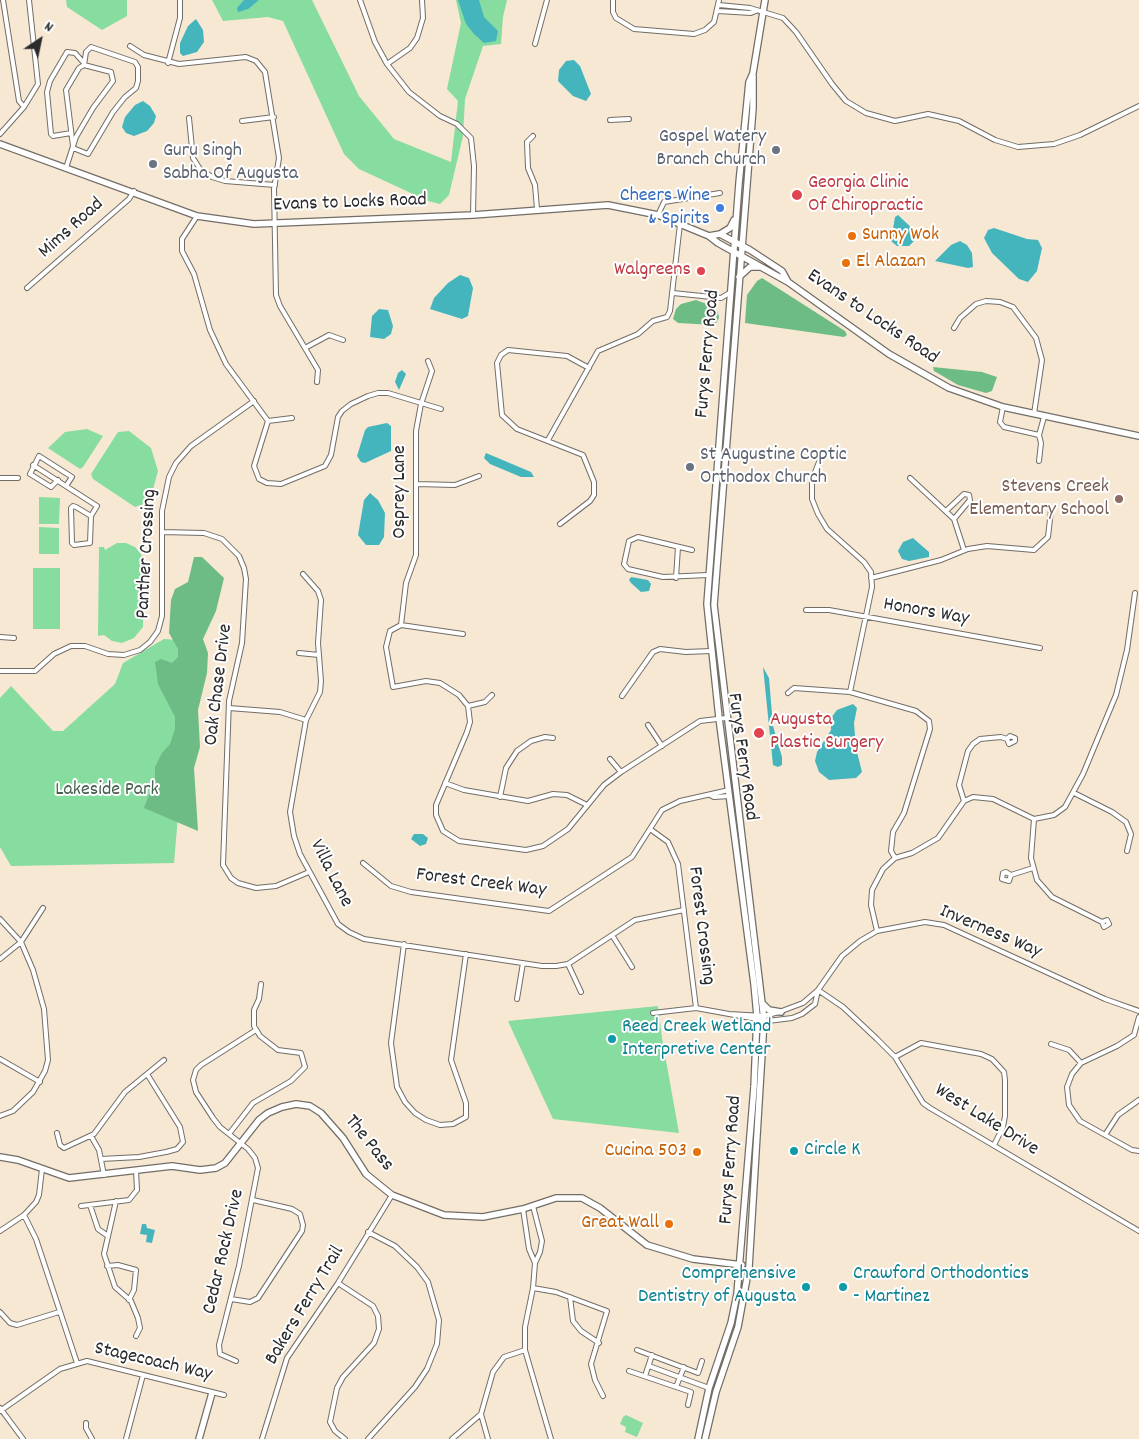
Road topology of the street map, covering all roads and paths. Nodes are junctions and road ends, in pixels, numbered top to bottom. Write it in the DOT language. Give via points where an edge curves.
graph roads {
  1 [pos="4,0"];
  2 [pos="29,0"];
  3 [pos="180,0"];
  4 [pos="360,0"];
  5 [pos="422,0"];
  6 [pos="547,0"];
  7 [pos="613,0"];
  8 [pos="719,0"];
  9 [pos="765,0"];
  10 [pos="718,8"];
  11 [pos="762,12"];
  12 [pos="535,44"];
  13 [pos="130,46"];
  14 [pos="168,63"];
  15 [pos="386,64"];
  16 [pos="84,65"];
  17 [pos="753,73"];
  18 [pos="1139,106"];
  19 [pos="24,107"];
  20 [pos="274,117"];
  21 [pos="189,118"];
  22 [pos="629,119"];
  23 [pos="242,120"];
  24 [pos="610,120"];
  25 [pos="0,134"];
  26 [pos="71,134"];
  27 [pos="533,136"];
  28 [pos="0,144"];
  29 [pos="73,147"];
  30 [pos="66,168"];
  31 [pos="275,185"];
  32 [pos="134,191"];
  33 [pos="720,193"];
  34 [pos="536,209"];
  35 [pos="737,213"];
  36 [pos="474,215"];
  37 [pos="658,215"];
  38 [pos="197,216"];
  39 [pos="275,223"];
  40 [pos="680,224"];
  41 [pos="720,234"];
  42 [pos="709,236"];
  43 [pos="734,242"];
  44 [pos="742,246"];
  45 [pos="734,251"];
  46 [pos="741,254"];
  47 [pos="763,268"];
  48 [pos="739,277"];
  49 [pos="788,282"];
  50 [pos="27,288"];
  51 [pos="731,292"];
  52 [pos="673,293"];
  53 [pos="721,298"];
  54 [pos="730,308"];
  55 [pos="954,328"];
  56 [pos="343,340"];
  57 [pos="305,348"];
  58 [pos="428,361"];
  59 [pos="588,368"];
  60 [pos="317,382"];
  61 [pos="254,401"];
  62 [pos="421,404"];
  63 [pos="1003,407"];
  64 [pos="441,409"];
  65 [pos="1033,415"];
  66 [pos="1044,417"];
  67 [pos="292,418"];
  68 [pos="268,421"];
  69 [pos="1039,435"];
  70 [pos="1139,436"];
  71 [pos="548,440"];
  72 [pos="1039,461"];
  73 [pos="819,462"];
  74 [pos="33,465"];
  75 [pos="479,476"];
  76 [pos="0,478"];
  77 [pos="18,478"];
  78 [pos="910,478"];
  79 [pos="58,480"];
  80 [pos="417,484"];
  81 [pos="66,486"];
  82 [pos="1051,510"];
  83 [pos="946,511"];
  84 [pos="91,516"];
  85 [pos="954,519"];
  86 [pos="560,524"];
  87 [pos="162,532"];
  88 [pos="678,547"];
  89 [pos="692,550"];
  90 [pos="964,550"];
  91 [pos="303,574"];
  92 [pos="708,575"];
  93 [pos="676,578"];
  94 [pos="871,578"];
  95 [pos="1135,593"];
  96 [pos="806,610"];
  97 [pos="866,617"];
  98 [pos="401,625"];
  99 [pos="463,634"];
  100 [pos="0,637"];
  101 [pos="14,638"];
  102 [pos="1040,648"];
  103 [pos="711,651"];
  104 [pos="299,653"];
  105 [pos="319,655"];
  106 [pos="0,671"];
  107 [pos="850,692"];
  108 [pos="788,693"];
  109 [pos="492,695"];
  110 [pos="622,696"];
  111 [pos="468,706"];
  112 [pos="229,708"];
  113 [pos="719,718"];
  114 [pos="726,718"];
  115 [pos="306,720"];
  116 [pos="648,725"];
  117 [pos="552,738"];
  118 [pos="1007,739"];
  119 [pos="662,746"];
  120 [pos="610,759"];
  121 [pos="621,772"];
  122 [pos="445,783"];
  123 [pos="729,793"];
  124 [pos="1074,793"];
  125 [pos="500,797"];
  126 [pos="964,801"];
  127 [pos="588,805"];
  128 [pos="1034,819"];
  129 [pos="650,829"];
  130 [pos="1127,850"];
  131 [pos="895,858"];
  132 [pos="363,863"];
  133 [pos="1033,868"];
  134 [pos="309,872"];
  135 [pos="1011,875"];
  136 [pos="43,908"];
  137 [pos="684,910"];
  138 [pos="0,919"];
  139 [pos="1102,922"];
  140 [pos="877,932"];
  141 [pos="612,935"];
  142 [pos="21,942"];
  143 [pos="404,944"];
  144 [pos="466,954"];
  145 [pos="0,959"];
  146 [pos="523,963"];
  147 [pos="568,964"];
  148 [pos="632,967"];
  149 [pos="261,984"];
  150 [pos="818,990"];
  151 [pos="581,992"];
  152 [pos="517,999"];
  153 [pos="762,1002"];
  154 [pos="800,1004"];
  155 [pos="696,1008"];
  156 [pos="1139,1010"];
  157 [pos="780,1012"];
  158 [pos="805,1012"];
  159 [pos="653,1013"];
  160 [pos="756,1017"];
  161 [pos="1139,1017"];
  162 [pos="764,1018"];
  163 [pos="256,1030"];
  164 [pos="1051,1044"];
  165 [pos="895,1057"];
  166 [pos="0,1059"];
  167 [pos="164,1060"];
  168 [pos="1081,1063"];
  169 [pos="147,1074"];
  170 [pos="40,1082"];
  171 [pos="1139,1100"];
  172 [pos="0,1116"];
  173 [pos="57,1133"];
  174 [pos="229,1134"];
  175 [pos="1106,1135"];
  176 [pos="91,1136"];
  177 [pos="750,1140"];
  178 [pos="757,1141"];
  179 [pos="242,1144"];
  180 [pos="994,1145"];
  181 [pos="1139,1151"];
  182 [pos="0,1157"];
  183 [pos="101,1159"];
  184 [pos="42,1169"];
  185 [pos="136,1170"];
  186 [pos="104,1175"];
  187 [pos="392,1195"];
  188 [pos="116,1200"];
  189 [pos="253,1200"];
  190 [pos="90,1205"];
  191 [pos="81,1206"];
  192 [pos="533,1206"];
  193 [pos="523,1209"];
  194 [pos="24,1215"];
  195 [pos="0,1231"];
  196 [pos="1139,1231"];
  197 [pos="368,1232"];
  198 [pos="108,1236"];
  199 [pos="742,1253"];
  200 [pos="535,1263"];
  201 [pos="728,1264"];
  202 [pos="741,1264"];
  203 [pos="107,1266"];
  204 [pos="749,1267"];
  205 [pos="740,1276"];
  206 [pos="338,1283"];
  207 [pos="533,1288"];
  208 [pos="570,1297"];
  209 [pos="230,1299"];
  210 [pos="130,1300"];
  211 [pos="0,1312"];
  212 [pos="59,1312"];
  213 [pos="136,1336"];
  214 [pos="599,1343"];
  215 [pos="525,1350"];
  216 [pos="637,1350"];
  217 [pos="652,1355"];
  218 [pos="236,1361"];
  219 [pos="702,1361"];
  220 [pos="77,1362"];
  221 [pos="649,1366"];
  222 [pos="684,1367"];
  223 [pos="629,1370"];
  224 [pos="143,1375"];
  225 [pos="645,1376"];
  226 [pos="680,1377"];
  227 [pos="676,1387"];
  228 [pos="709,1388"];
  229 [pos="212,1393"];
  230 [pos="224,1395"];
  231 [pos="603,1396"];
  232 [pos="688,1405"];
  233 [pos="1,1410"];
  234 [pos="480,1414"];
  235 [pos="86,1423"];
  236 [pos="23,1439"];
  237 [pos="92,1439"];
  238 [pos="126,1439"];
  239 [pos="199,1439"];
  240 [pos="262,1439"];
  241 [pos="345,1439"];
  242 [pos="368,1439"];
  243 [pos="452,1439"];
  244 [pos="488,1439"];
  245 [pos="551,1439"];
  246 [pos="698,1439"];
  247 [pos="705,1439"];
  1 -- 19 [label="street" via="19,101"];
  2 -- 19 [label="street" via="38,84"];
  3 -- 14 [label="street" via="180,18"];
  4 -- 15 [label="street"];
  5 -- 15 [label="street" via="423,18 417,38 410,48"];
  6 -- 12 [label="street"];
  7 -- 10 [label="street" via="613,12 621,22 634,29 662,32 694,34 705,30 714,22"];
  8 -- 10 [label="street"];
  9 -- 11 [label="main road, Furys Ferry Road"];
  10 -- 11 [label="street" via="750,8"];
  11 -- 17 [label="main road, Furys Ferry Road"];
  11 -- 18 [label="street" via="782,18 796,32 846,102 866,113 895,121 928,114 959,121 995,140 1018,147 1054,144"];
  13 -- 14 [label="street"];
  14 -- 20 [label="street" via="192,64 237,57 256,61 265,72"];
  15 -- 36 [label="street" via="409,92 440,116 457,124 471,138"];
  16 -- 26 [label="street" via="66,90"];
  16 -- 26 [label="street" via="75,53 67,52 47,92 53,136"];
  16 -- 29 [label="street" via="111,72 113,81 93,108"];
  16 -- 29 [label="street" via="86,52 91,47 135,62 138,81 136,88 113,112 88,154"];
  17 -- 35 [label="main road, Furys Ferry Road" via="749,82"];
  17 -- 44 [label="main road, Furys Ferry Road" via="755,84"];
  19 -- 25 [label="street"];
  20 -- 23 [label="street"];
  20 -- 31 [label="street" via="279,158"];
  21 -- 31 [label="street" via="193,158 200,169 225,181"];
  22 -- 24 [label="street"];
  26 -- 29 [label="street"];
  27 -- 34 [label="street" via="527,142 528,168 534,185"];
  28 -- 30 [label="main road, Evans to Locks Road"];
  29 -- 30 [label="street"];
  30 -- 32 [label="main road, Evans to Locks Road"];
  31 -- 39 [label="street"];
  32 -- 38 [label="main road, Evans to Locks Road"];
  32 -- 50 [label="street, Mims Road" via="129,199"];
  33 -- 37 [label="street" via="664,202"];
  34 -- 36 [label="main road, Evans to Locks Road"];
  34 -- 37 [label="main road, Evans to Locks Road" via="608,205"];
  35 -- 41 [label="main road" via="730,228"];
  35 -- 43 [label="main road, Furys Ferry Road"];
  36 -- 39 [label="main road, Evans to Locks Road"];
  37 -- 40 [label="main road, Evans to Locks Road"];
  38 -- 39 [label="main road, Evans to Locks Road" via="254,224"];
  38 -- 61 [label="street" via="182,239 182,252 194,274 210,330 226,364"];
  39 -- 57 [label="street" via="276,295"];
  40 -- 42 [label="main road, Evans to Locks Road"];
  40 -- 52 [label="street"];
  41 -- 42 [label="main road"];
  41 -- 43 [label="main road, Evans to Locks Road"];
  42 -- 45 [label="main road, Evans to Locks Road"];
  43 -- 44 [label="main road, Evans to Locks Road"];
  43 -- 45 [label="main road, Furys Ferry Road"];
  44 -- 46 [label="main road, Furys Ferry Road"];
  44 -- 49 [label="main road, Evans to Locks Road" via="782,271"];
  45 -- 46 [label="main road, Evans to Locks Road"];
  45 -- 51 [label="main road, Furys Ferry Road"];
  46 -- 47 [label="main road, Evans to Locks Road"];
  46 -- 48 [label="main road, Furys Ferry Road"];
  47 -- 48 [label="main road" via="750,266"];
  47 -- 49 [label="main road, Evans to Locks Road"];
  48 -- 114 [label="main road, Furys Ferry Road" via="714,605"];
  49 -- 63 [label="main road, Evans to Locks Road" via="914,369 949,388"];
  51 -- 53 [label="street"];
  51 -- 54 [label="main road, Furys Ferry Road"];
  52 -- 53 [label="street"];
  52 -- 59 [label="street" via="667,317 654,321 638,334 601,348"];
  53 -- 54 [label="street"];
  54 -- 92 [label="main road, Furys Ferry Road"];
  55 -- 65 [label="street" via="964,313 976,304 1000,302 1013,307 1036,338 1042,360"];
  56 -- 57 [label="street" via="329,335"];
  57 -- 60 [label="street" via="318,370"];
  58 -- 62 [label="street, Osprey Lane" via="432,371"];
  59 -- 71 [label="street"];
  59 -- 71 [label="street" via="567,356 508,350 501,355 496,374 502,415 517,429"];
  61 -- 68 [label="street"];
  61 -- 87 [label="street, Panther Crossing" via="191,446 176,463 164,491"];
  62 -- 64 [label="street"];
  62 -- 68 [label="street" via="378,393 351,404 338,417 331,455 325,466 282,484 267,483 255,472 255,459"];
  62 -- 80 [label="street, Osprey Lane" via="416,431"];
  63 -- 65 [label="main road, Evans to Locks Road"];
  63 -- 69 [label="street" via="1000,422 1004,426"];
  65 -- 66 [label="main road, Evans to Locks Road"];
  66 -- 69 [label="street"];
  66 -- 70 [label="main road, Evans to Locks Road"];
  67 -- 68 [label="street"];
  69 -- 72 [label="street"];
  71 -- 86 [label="street" via="583,455 594,482 594,495 590,501"];
  73 -- 94 [label="street" via="812,480 812,499 818,514 827,529 864,562"];
  74 -- 79 [label="street"];
  74 -- 79 [label="street" via="30,474 40,481 51,487"];
  74 -- 81 [label="street" via="39,456 72,477"];
  75 -- 80 [label="street" via="455,485"];
  76 -- 77 [label="street"];
  78 -- 83 [label="street"];
  79 -- 81 [label="street"];
  80 -- 98 [label="street, Osprey Lane" via="416,555 406,583"];
  81 -- 84 [label="street" via="97,506"];
  82 -- 90 [label="street" via="1048,537 1034,550 987,546"];
  83 -- 85 [label="street"];
  83 -- 85 [label="street" via="964,494 969,494 970,500"];
  84 -- 84 [label="street" via="76,506 71,508 74,545 90,543"];
  85 -- 90 [label="street"];
  87 -- 106 [label="street, Panther Crossing" via="162,616 158,631 145,646 130,654 119,655 85,646 71,646 54,654 35,671"];
  87 -- 112 [label="street, Oak Chase Drive" via="213,535 230,546 242,563 246,579 242,644"];
  88 -- 89 [label="street"];
  88 -- 93 [label="street"];
  88 -- 93 [label="street" via="638,537 629,541 624,561 628,569"];
  90 -- 94 [label="street" via="941,560"];
  91 -- 105 [label="street, Villa Lane" via="318,591 320,600"];
  92 -- 93 [label="street"];
  92 -- 103 [label="main road, Furys Ferry Road"];
  94 -- 97 [label="street"];
  95 -- 124 [label="street" via="1127,650 1116,695"];
  96 -- 97 [label="street, Honors Way" via="829,610"];
  97 -- 102 [label="street, Honors Way"];
  97 -- 107 [label="street"];
  98 -- 99 [label="street"];
  98 -- 111 [label="street" via="390,631 386,647 393,687 426,681 440,683 459,695"];
  100 -- 101 [label="street"];
  103 -- 110 [label="street" via="660,649 653,652"];
  103 -- 113 [label="main road, Furys Ferry Road"];
  104 -- 105 [label="street"];
  105 -- 115 [label="street, Villa Lane" via="320,692"];
  107 -- 108 [label="street" via="794,688"];
  107 -- 131 [label="street" via="916,711 929,721 930,729 904,813 893,832 891,851"];
  109 -- 111 [label="street" via="485,702"];
  111 -- 122 [label="street" via="469,727"];
  112 -- 115 [label="street" via="280,712"];
  112 -- 134 [label="street, Oak Chase Drive" via="222,849 226,872 238,884 262,888 276,886"];
  113 -- 114 [label="street"];
  113 -- 119 [label="street" via="700,721"];
  113 -- 123 [label="main road, Furys Ferry Road"];
  114 -- 153 [label="main road, Furys Ferry Road"];
  115 -- 134 [label="street, Villa Lane" via="290,812 294,836"];
  116 -- 119 [label="street"];
  117 -- 125 [label="street" via="538,739 517,751 506,768"];
  118 -- 126 [label="street" via="989,738 973,744 968,751 959,785"];
  119 -- 121 [label="street"];
  120 -- 121 [label="street"];
  121 -- 127 [label="street" via="604,785"];
  122 -- 125 [label="street"];
  122 -- 127 [label="street" via="436,805 436,815 443,831 459,841 526,850 543,846 568,829"];
  123 -- 129 [label="street, Forest Creek Way" via="714,792 680,801 662,810"];
  123 -- 160 [label="main road, Furys Ferry Road"];
  124 -- 128 [label="street" via="1065,807 1054,815"];
  124 -- 130 [label="street" via="1126,822 1131,834"];
  125 -- 127 [label="street" via="528,802 553,794 567,795"];
  126 -- 128 [label="street" via="973,797 993,799"];
  126 -- 131 [label="street" via="938,838 912,853"];
  128 -- 133 [label="street"];
  129 -- 132 [label="street, Forest Creek Way" via="632,857 550,911 411,892 391,886"];
  129 -- 137 [label="street, Forest Crossing" via="668,842 675,855"];
  131 -- 140 [label="street" via="883,868 872,890 871,904"];
  133 -- 135 [label="street"];
  133 -- 139 [label="street" via="1037,880 1052,897"];
  134 -- 143 [label="street, Villa Lane" via="338,924 364,939"];
  136 -- 142 [label="street"];
  137 -- 141 [label="street, Villa Lane" via="643,917"];
  137 -- 155 [label="street, Forest Crossing"];
  138 -- 142 [label="street"];
  140 -- 150 [label="street, Inverness Way" via="842,956"];
  140 -- 156 [label="street, Inverness Way" via="926,922 944,925 1096,995"];
  141 -- 147 [label="street, Villa Lane"];
  141 -- 148 [label="street"];
  142 -- 145 [label="street"];
  142 -- 170 [label="street" via="44,1009 48,1060"];
  143 -- 144 [label="street, Villa Lane"];
  143 -- 144 [label="street" via="391,1043 397,1087 405,1102 421,1117 440,1125 453,1124 466,1117 466,1103 451,1060"];
  144 -- 146 [label="street, Villa Lane"];
  146 -- 147 [label="street, Villa Lane" via="542,966"];
  146 -- 152 [label="street"];
  147 -- 151 [label="street"];
  149 -- 163 [label="street" via="254,1010"];
  150 -- 154 [label="street, Inverness Way"];
  150 -- 158 [label="street, Inverness Way" via="815,1004"];
  150 -- 165 [label="street, West Lake Drive" via="865,1026"];
  153 -- 157 [label="main road" via="768,1010"];
  153 -- 162 [label="main road, Furys Ferry Road"];
  154 -- 157 [label="street, Inverness Way"];
  154 -- 158 [label="street"];
  155 -- 159 [label="street, Inverness Way"];
  155 -- 160 [label="street, Inverness Way"];
  157 -- 162 [label="street, Inverness Way"];
  158 -- 162 [label="street, Inverness Way" via="782,1020"];
  160 -- 162 [label="street, Inverness Way"];
  160 -- 177 [label="main road, Furys Ferry Road"];
  161 -- 168 [label="street" via="1134,1034 1127,1040"];
  162 -- 178 [label="main road, Furys Ferry Road"];
  163 -- 174 [label="street, Cedar Rock Drive" via="201,1065 194,1075 196,1092 220,1127"];
  163 -- 174 [label="street" via="278,1050 301,1053 305,1067 291,1081 253,1103"];
  164 -- 168 [label="street" via="1069,1050"];
  165 -- 180 [label="street, West Lake Drive" via="923,1103"];
  165 -- 180 [label="street" via="921,1043 992,1059 1004,1072 1006,1080 1003,1127"];
  166 -- 170 [label="street"];
  167 -- 169 [label="street"];
  168 -- 175 [label="street" via="1067,1087 1068,1105 1080,1121"];
  169 -- 176 [label="street" via="125,1092"];
  169 -- 183 [label="street" via="180,1127 183,1142 177,1149 166,1152"];
  170 -- 172 [label="street" via="13,1111"];
  171 -- 175 [label="street" via="1118,1115"];
  173 -- 176 [label="street" via="60,1146 64,1148"];
  174 -- 179 [label="street, Cedar Rock Drive"];
  175 -- 181 [label="street"];
  176 -- 183 [label="street"];
  177 -- 178 [label="main road"];
  177 -- 199 [label="main road, Furys Ferry Road"];
  178 -- 204 [label="main road, Furys Ferry Road"];
  179 -- 185 [label="main road, The Pass" via="216,1168 200,1170 172,1166"];
  179 -- 187 [label="main road, The Pass" via="268,1113 296,1104 310,1106 322,1113 366,1174"];
  179 -- 189 [label="street, Cedar Rock Drive" via="255,1158 258,1168"];
  180 -- 196 [label="street, West Lake Drive"];
  182 -- 184 [label="main road, The Pass"];
  183 -- 186 [label="street"];
  184 -- 186 [label="main road, The Pass" via="69,1178"];
  184 -- 194 [label="street" via="39,1195"];
  185 -- 186 [label="main road, The Pass"];
  185 -- 188 [label="street" via="137,1190 129,1200"];
  187 -- 193 [label="main road, The Pass" via="444,1215 483,1216"];
  187 -- 197 [label="street, Bakers Ferry Trail"];
  188 -- 190 [label="street"];
  188 -- 198 [label="street"];
  189 -- 209 [label="street, Cedar Rock Drive"];
  189 -- 209 [label="street" via="292,1209 300,1214 302,1231 258,1298 250,1302"];
  190 -- 191 [label="street"];
  190 -- 198 [label="street" via="98,1229"];
  192 -- 193 [label="main road, The Pass"];
  192 -- 200 [label="street" via="542,1241"];
  192 -- 201 [label="main road, The Pass" via="556,1198 582,1198 647,1245 693,1259"];
  193 -- 200 [label="street" via="529,1249"];
  194 -- 195 [label="street"];
  194 -- 212 [label="street" via="36,1239"];
  197 -- 206 [label="street, Bakers Ferry Trail"];
  197 -- 242 [label="street" via="394,1246 417,1267 428,1282 439,1320 437,1344 427,1369"];
  198 -- 203 [label="street" via="104,1254"];
  199 -- 201 [label="main road"];
  199 -- 202 [label="main road, Furys Ferry Road"];
  200 -- 207 [label="street"];
  201 -- 202 [label="main road, The Pass"];
  201 -- 205 [label="main road"];
  202 -- 204 [label="main road, The Pass"];
  202 -- 205 [label="main road, Furys Ferry Road"];
  203 -- 210 [label="street" via="115,1287"];
  203 -- 210 [label="street" via="136,1270"];
  204 -- 247 [label="main road, Furys Ferry Road" via="738,1327 716,1392"];
  205 -- 228 [label="main road, Furys Ferry Road" via="731,1323"];
  206 -- 240 [label="street, Bakers Ferry Trail" via="287,1358"];
  206 -- 241 [label="street" via="373,1306 379,1329 374,1343 337,1388 330,1422"];
  207 -- 208 [label="street"];
  207 -- 215 [label="street" via="525,1327"];
  208 -- 214 [label="street" via="573,1321"];
  208 -- 214 [label="street" via="607,1312"];
  209 -- 218 [label="street, Cedar Rock Drive" via="219,1345 220,1354"];
  210 -- 213 [label="street" via="140,1328"];
  211 -- 212 [label="street" via="10,1323 17,1324"];
  212 -- 220 [label="street"];
  214 -- 231 [label="street" via="591,1364"];
  215 -- 234 [label="street" via="504,1356 498,1363"];
  215 -- 245 [label="street"];
  216 -- 217 [label="street"];
  217 -- 221 [label="street"];
  217 -- 222 [label="street"];
  219 -- 222 [label="street" via="698,1373"];
  220 -- 224 [label="street, Stagecoach Way" via="87,1361"];
  220 -- 233 [label="street, Stagecoach Way" via="60,1369"];
  221 -- 225 [label="street"];
  221 -- 226 [label="street"];
  222 -- 226 [label="street"];
  223 -- 225 [label="street"];
  224 -- 229 [label="street, Stagecoach Way"];
  224 -- 238 [label="street"];
  225 -- 227 [label="street"];
  226 -- 227 [label="street"];
  226 -- 228 [label="street"];
  227 -- 232 [label="street" via="691,1392"];
  228 -- 246 [label="main road, Furys Ferry Road"];
  229 -- 230 [label="street, Stagecoach Way"];
  229 -- 239 [label="main road"];
  233 -- 236 [label="street"];
  234 -- 243 [label="street"];
  234 -- 244 [label="street"];
  235 -- 237 [label="street"];
}
